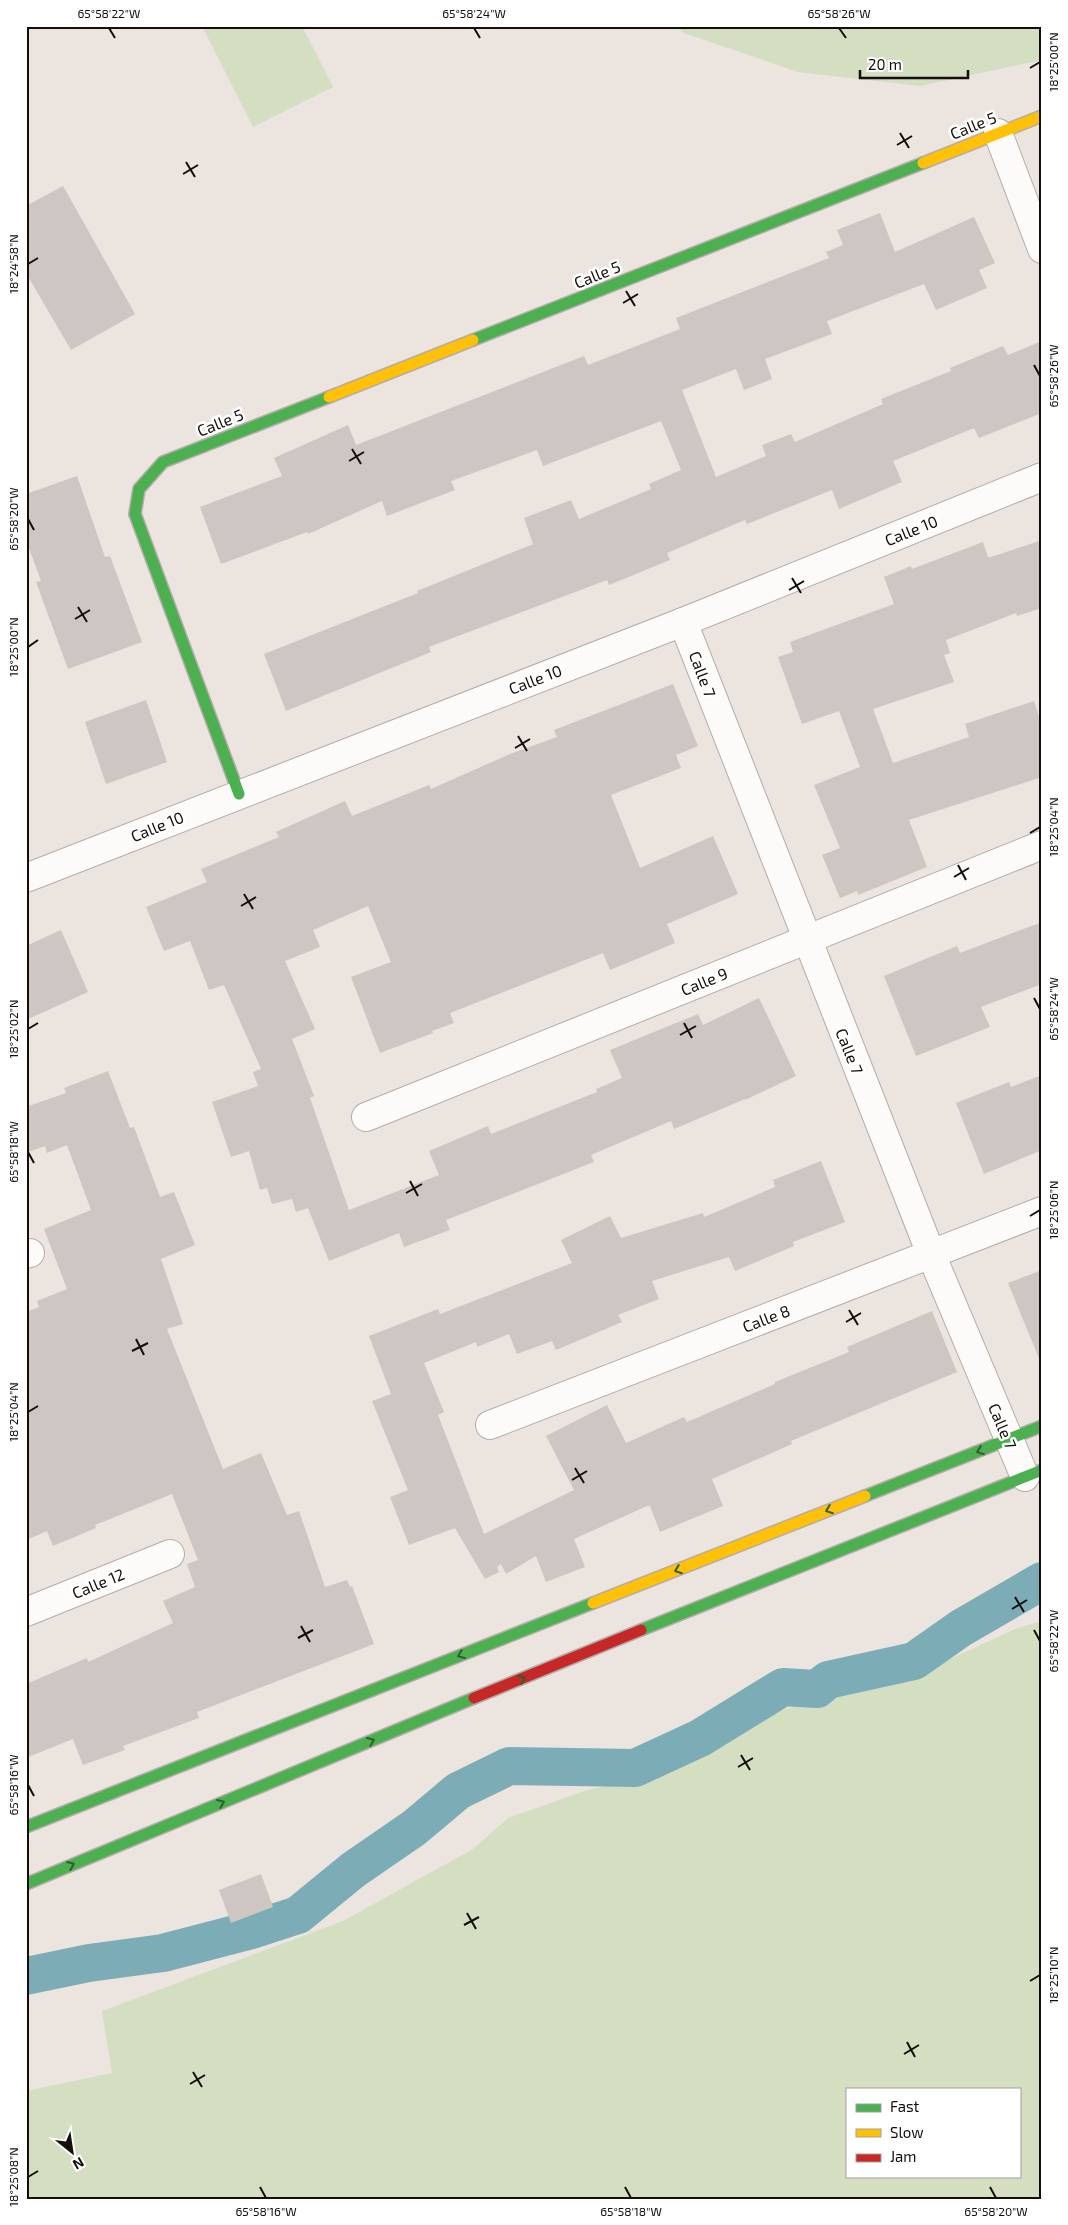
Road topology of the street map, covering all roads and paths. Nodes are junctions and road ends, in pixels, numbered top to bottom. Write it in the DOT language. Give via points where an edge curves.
graph roads {
  1 [pos="1042,116"];
  2 [pos="998,133"];
  3 [pos="1042,249"];
  4 [pos="1042,477"];
  5 [pos="683,622"];
  6 [pos="239,794"];
  7 [pos="1042,845"];
  8 [pos="26,878"];
  9 [pos="806,940"];
  10 [pos="366,1117"];
  11 [pos="1042,1211"];
  12 [pos="931,1254"];
  13 [pos="490,1425"];
  14 [pos="1042,1426"];
  15 [pos="1009,1439"];
  16 [pos="1033,1474"];
  17 [pos="170,1554"];
  18 [pos="26,1612"];
  19 [pos="26,1828"];
  20 [pos="26,1884"];
  1 -- 2 [label="street, Calle 5"];
  2 -- 3 [label="street"];
  2 -- 6 [label="street, Calle 5" via="163,462 139,489 135,514"];
  4 -- 5 [label="street, Calle 10"];
  5 -- 6 [label="street, Calle 10"];
  5 -- 9 [label="street, Calle 7"];
  6 -- 8 [label="street, Calle 10"];
  7 -- 9 [label="street, Calle 9"];
  9 -- 10 [label="street, Calle 9"];
  9 -- 12 [label="street, Calle 7"];
  11 -- 12 [label="street, Calle 8"];
  12 -- 13 [label="street, Calle 8"];
  12 -- 15 [label="street, Calle 7"];
  14 -- 15 [label="street"];
  15 -- 16 [label="street, Calle 7"];
  15 -- 19 [label="street, one-way"];
  20 -- 16 [label="street, one-way" via="700,1604"];
  17 -- 18 [label="street, Calle 12"];
}
